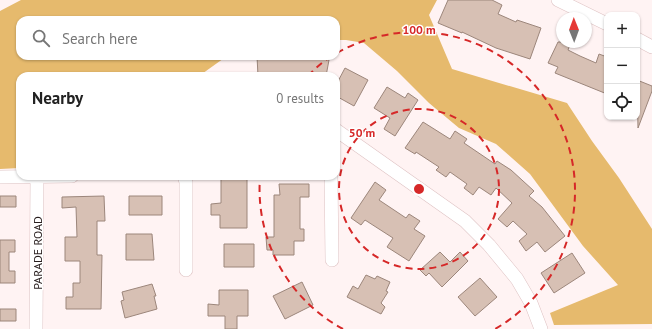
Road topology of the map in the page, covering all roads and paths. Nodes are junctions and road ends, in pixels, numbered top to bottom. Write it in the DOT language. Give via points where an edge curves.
graph roads {
  1 [pos="561,1"];
  2 [pos="604,22"];
  3 [pos="640,41"];
  4 [pos="652,47"];
  5 [pos="340,135"];
  6 [pos="0,177"];
  7 [pos="16,177"];
  8 [pos="37,180"];
  9 [pos="185,180"];
  10 [pos="331,180"];
  11 [pos="332,260"];
  12 [pos="186,270"];
  13 [pos="36,329"];
  14 [pos="541,329"];
  1 -- 2 [label="street"];
  3 -- 4 [label="street"];
  5 -- 14 [label="street" via="465,221 517,279 531,303"];
  6 -- 7 [label="street"];
  8 -- 13 [label="street, PARADE ROAD"];
  9 -- 12 [label="street"];
  10 -- 11 [label="street"];
}
